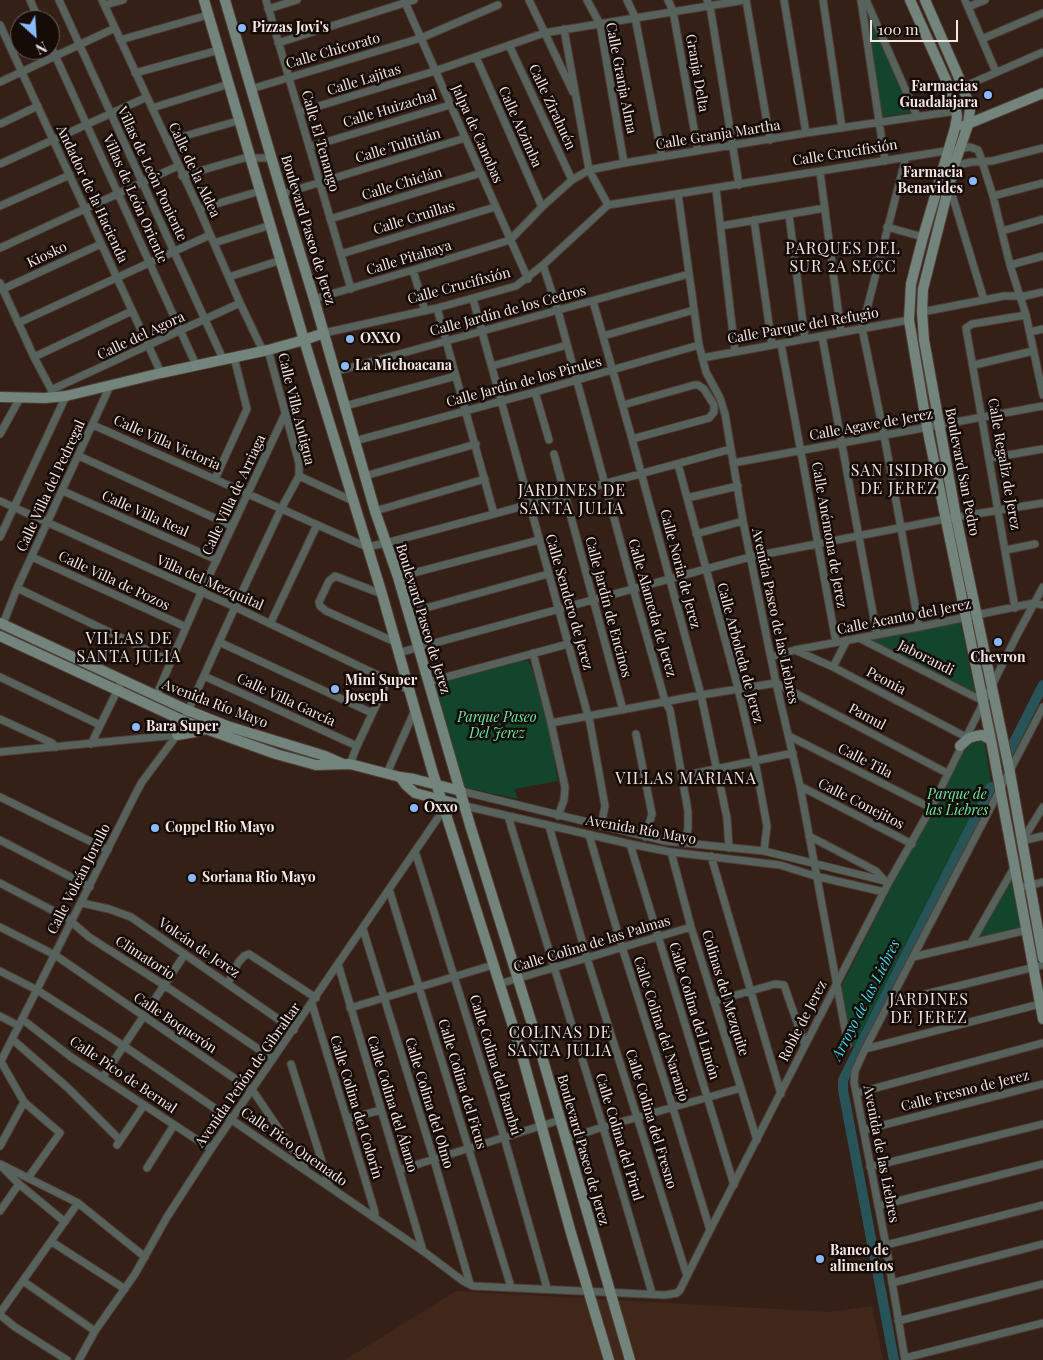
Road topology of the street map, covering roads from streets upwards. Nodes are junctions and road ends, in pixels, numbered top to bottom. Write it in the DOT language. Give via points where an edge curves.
graph roads {
  1 [pos="59,0"];
  2 [pos="123,0"];
  3 [pos="204,0"];
  4 [pos="224,0"];
  5 [pos="266,0"];
  6 [pos="297,0"];
  7 [pos="414,0"];
  8 [pos="587,0"];
  9 [pos="627,0"];
  10 [pos="668,0"];
  11 [pos="745,0"];
  12 [pos="784,0"];
  13 [pos="823,0"];
  14 [pos="861,0"];
  15 [pos="866,0"];
  16 [pos="910,0"];
  17 [pos="925,0"];
  18 [pos="984,0"];
  19 [pos="533,1"];
  20 [pos="404,2"];
  21 [pos="104,3"];
  22 [pos="708,3"];
  23 [pos="966,4"];
  24 [pos="498,5"];
  25 [pos="268,9"];
  26 [pos="673,11"];
  27 [pos="1043,13"];
  28 [pos="208,15"];
  29 [pos="635,17"];
  30 [pos="600,24"];
  31 [pos="0,25"];
  32 [pos="115,28"];
  33 [pos="564,29"];
  34 [pos="544,33"];
  35 [pos="422,38"];
  36 [pos="3,39"];
  37 [pos="982,39"];
  38 [pos="120,40"];
  39 [pos="278,43"];
  40 [pos="80,45"];
  41 [pos="509,45"];
  42 [pos="219,50"];
  43 [pos="1043,52"];
  44 [pos="60,54"];
  45 [pos="476,57"];
  46 [pos="48,60"];
  47 [pos="58,60"];
  48 [pos="435,71"];
  49 [pos="22,72"];
  50 [pos="996,72"];
  51 [pos="135,73"];
  52 [pos="288,77"];
  53 [pos="0,82"];
  54 [pos="229,84"];
  55 [pos="963,86"];
  56 [pos="251,89"];
  57 [pos="1043,93"];
  58 [pos="147,97"];
  59 [pos="577,100"];
  60 [pos="450,104"];
  61 [pos="38,106"];
  62 [pos="152,108"];
  63 [pos="956,111"];
  64 [pos="299,112"];
  65 [pos="110,113"];
  66 [pos="917,116"];
  67 [pos="241,120"];
  68 [pos="879,123"];
  69 [pos="0,124"];
  70 [pos="88,124"];
  71 [pos="968,125"];
  72 [pos="842,128"];
  73 [pos="956,128"];
  74 [pos="806,133"];
  75 [pos="465,138"];
  76 [pos="54,139"];
  77 [pos="770,140"];
  78 [pos="167,141"];
  79 [pos="734,146"];
  80 [pos="309,147"];
  81 [pos="960,148"];
  82 [pos="1043,148"];
  83 [pos="948,150"];
  84 [pos="698,151"];
  85 [pos="662,157"];
  86 [pos="906,157"];
  87 [pos="251,158"];
  88 [pos="272,158"];
  89 [pos="885,161"];
  90 [pos="982,162"];
  91 [pos="624,163"];
  92 [pos="0,164"];
  93 [pos="178,166"];
  94 [pos="954,166"];
  95 [pos="589,170"];
  96 [pos="820,172"];
  97 [pos="481,173"];
  98 [pos="70,175"];
  99 [pos="182,176"];
  100 [pos="572,180"];
  101 [pos="319,183"];
  102 [pos="1043,183"];
  103 [pos="142,184"];
  104 [pos="739,185"];
  105 [pos="949,186"];
  106 [pos="716,189"];
  107 [pos="260,191"];
  108 [pos="119,194"];
  109 [pos="282,194"];
  110 [pos="678,194"];
  111 [pos="993,196"];
  112 [pos="608,205"];
  113 [pos="0,206"];
  114 [pos="495,206"];
  115 [pos="542,207"];
  116 [pos="824,208"];
  117 [pos="85,209"];
  118 [pos="199,209"];
  119 [pos="788,215"];
  120 [pos="330,219"];
  121 [pos="1043,219"];
  122 [pos="754,220"];
  123 [pos="271,225"];
  124 [pos="721,226"];
  125 [pos="887,227"];
  126 [pos="1002,231"];
  127 [pos="210,235"];
  128 [pos="923,237"];
  129 [pos="510,240"];
  130 [pos="214,243"];
  131 [pos="101,244"];
  132 [pos="0,248"];
  133 [pos="174,251"];
  134 [pos="341,254"];
  135 [pos="1043,256"];
  136 [pos="281,260"];
  137 [pos="150,262"];
  138 [pos="543,265"];
  139 [pos="1010,265"];
  140 [pos="413,270"];
  141 [pos="689,274"];
  142 [pos="117,277"];
  143 [pos="229,277"];
  144 [pos="528,278"];
  145 [pos="2,286"];
  146 [pos="351,289"];
  147 [pos="1043,292"];
  148 [pos="1019,295"];
  149 [pos="314,298"];
  150 [pos="3,299"];
  151 [pos="473,299"];
  152 [pos="984,300"];
  153 [pos="593,301"];
  154 [pos="240,303"];
  155 [pos="437,308"];
  156 [pos="132,310"];
  157 [pos="694,310"];
  158 [pos="425,311"];
  159 [pos="558,311"];
  160 [pos="922,312"];
  161 [pos="1026,315"];
  162 [pos="205,320"];
  163 [pos="909,320"];
  164 [pos="18,323"];
  165 [pos="862,328"];
  166 [pos="1043,329"];
  167 [pos="181,331"];
  168 [pos="482,331"];
  169 [pos="841,332"];
  170 [pos="1030,332"];
  171 [pos="324,333"];
  172 [pos="603,336"];
  173 [pos="822,336"];
  174 [pos="805,339"];
  175 [pos="304,340"];
  176 [pos="447,341"];
  177 [pos="781,344"];
  178 [pos="566,345"];
  179 [pos="699,345"];
  180 [pos="772,345"];
  181 [pos="149,346"];
  182 [pos="266,350"];
  183 [pos="736,351"];
  184 [pos="1033,351"];
  185 [pos="34,357"];
  186 [pos="234,357"];
  187 [pos="702,358"];
  188 [pos="223,359"];
  189 [pos="196,365"];
  190 [pos="974,365"];
  191 [pos="492,366"];
  192 [pos="1040,367"];
  193 [pos="613,370"];
  194 [pos="334,372"];
  195 [pos="161,373"];
  196 [pos="456,376"];
  197 [pos="576,380"];
  198 [pos="110,386"];
  199 [pos="535,392"];
  200 [pos="53,394"];
  201 [pos="1043,395"];
  202 [pos="66,396"];
  203 [pos="0,397"];
  204 [pos="20,398"];
  205 [pos="501,401"];
  206 [pos="623,405"];
  207 [pos="345,406"];
  208 [pos="1043,406"];
  209 [pos="466,410"];
  210 [pos="285,414"];
  211 [pos="982,418"];
  212 [pos="93,424"];
  213 [pos="940,424"];
  214 [pos="927,427"];
  215 [pos="0,434"];
  216 [pos="884,435"];
  217 [pos="632,439"];
  218 [pos="550,440"];
  219 [pos="354,441"];
  220 [pos="842,442"];
  221 [pos="476,444"];
  222 [pos="731,449"];
  223 [pos="1043,449"];
  224 [pos="801,450"];
  225 [pos="554,454"];
  226 [pos="79,456"];
  227 [pos="990,458"];
  228 [pos="733,463"];
  229 [pos="678,464"];
  230 [pos="642,474"];
  231 [pos="299,476"];
  232 [pos="365,476"];
  233 [pos="215,479"];
  234 [pos="485,479"];
  235 [pos="604,485"];
  236 [pos="738,486"];
  237 [pos="63,491"];
  238 [pos="248,494"];
  239 [pos="564,495"];
  240 [pos="687,498"];
  241 [pos="0,501"];
  242 [pos="352,501"];
  243 [pos="1043,502"];
  244 [pos="530,504"];
  245 [pos="13,508"];
  246 [pos="281,509"];
  247 [pos="998,509"];
  248 [pos="375,511"];
  249 [pos="494,514"];
  250 [pos="956,517"];
  251 [pos="945,519"];
  252 [pos="743,521"];
  253 [pos="48,524"];
  254 [pos="317,525"];
  255 [pos="232,526"];
  256 [pos="901,528"];
  257 [pos="696,534"];
  258 [pos="0,537"];
  259 [pos="859,537"];
  260 [pos="539,540"];
  261 [pos="386,543"];
  262 [pos="817,544"];
  263 [pos="1035,544"];
  264 [pos="367,547"];
  265 [pos="1006,550"];
  266 [pos="32,557"];
  267 [pos="750,557"];
  268 [pos="217,560"];
  269 [pos="705,569"];
  270 [pos="548,574"];
  271 [pos="398,577"];
  272 [pos="670,579"];
  273 [pos="1043,586"];
  274 [pos="17,588"];
  275 [pos="633,588"];
  276 [pos="201,593"];
  277 [pos="382,594"];
  278 [pos="592,599"];
  279 [pos="1034,603"];
  280 [pos="1043,605"];
  281 [pos="235,608"];
  282 [pos="1016,608"];
  283 [pos="559,609"];
  284 [pos="408,613"];
  285 [pos="971,617"];
  286 [pos="1,623"];
  287 [pos="270,624"];
  288 [pos="186,627"];
  289 [pos="919,627"];
  290 [pos="877,635"];
  291 [pos="0,636"];
  292 [pos="858,638"];
  293 [pos="847,640"];
  294 [pos="219,642"];
  295 [pos="395,642"];
  296 [pos="836,642"];
  297 [pos="568,644"];
  298 [pos="418,647"];
  299 [pos="795,650"];
  300 [pos="398,652"];
  301 [pos="533,653"];
  302 [pos="771,657"];
  303 [pos="170,660"];
  304 [pos="833,667"];
  305 [pos="204,676"];
  306 [pos="0,677"];
  307 [pos="388,680"];
  308 [pos="122,681"];
  309 [pos="428,682"];
  310 [pos="776,683"];
  311 [pos="992,685"];
  312 [pos="738,688"];
  313 [pos="116,690"];
  314 [pos="409,690"];
  315 [pos="701,694"];
  316 [pos="156,696"];
  317 [pos="665,701"];
  318 [pos="983,701"];
  319 [pos="1043,707"];
  320 [pos="415,710"];
  321 [pos="623,710"];
  322 [pos="188,711"];
  323 [pos="372,713"];
  324 [pos="588,716"];
  325 [pos="0,719"];
  326 [pos="184,721"];
  327 [pos="551,723"];
  328 [pos="100,725"];
  329 [pos="205,729"];
  330 [pos="636,734"];
  331 [pos="177,735"];
  332 [pos="789,736"];
  333 [pos="991,740"];
  334 [pos="963,742"];
  335 [pos="91,744"];
  336 [pos="357,746"];
  337 [pos="56,747"];
  338 [pos="0,752"];
  339 [pos="792,753"];
  340 [pos="754,761"];
  341 [pos="346,764"];
  342 [pos="718,768"];
  343 [pos="1009,770"];
  344 [pos="387,773"];
  345 [pos="947,773"];
  346 [pos="682,776"];
  347 [pos="400,777"];
  348 [pos="436,784"];
  349 [pos="800,786"];
  350 [pos="1000,788"];
  351 [pos="461,791"];
  352 [pos="0,797"];
  353 [pos="442,805"];
  354 [pos="465,806"];
  355 [pos="1043,807"];
  356 [pos="931,808"];
  357 [pos="508,816"];
  358 [pos="558,816"];
  359 [pos="549,826"];
  360 [pos="601,826"];
  361 [pos="589,835"];
  362 [pos="645,836"];
  363 [pos="809,836"];
  364 [pos="1043,836"];
  365 [pos="0,840"];
  366 [pos="1022,841"];
  367 [pos="685,843"];
  368 [pos="630,844"];
  369 [pos="912,844"];
  370 [pos="729,848"];
  371 [pos="108,850"];
  372 [pos="414,851"];
  373 [pos="764,851"];
  374 [pos="671,852"];
  375 [pos="711,856"];
  376 [pos="813,863"];
  377 [pos="1015,865"];
  378 [pos="815,876"];
  379 [pos="887,882"];
  380 [pos="1043,882"];
  381 [pos="0,883"];
  382 [pos="1031,885"];
  383 [pos="90,887"];
  384 [pos="1020,888"];
  385 [pos="389,889"];
  386 [pos="884,892"];
  387 [pos="82,903"];
  388 [pos="72,922"];
  389 [pos="0,927"];
  390 [pos="691,927"];
  391 [pos="1040,928"];
  392 [pos="363,929"];
  393 [pos="1027,930"];
  394 [pos="659,937"];
  395 [pos="971,943"];
  396 [pos="622,948"];
  397 [pos="185,954"];
  398 [pos="55,955"];
  399 [pos="913,957"];
  400 [pos="587,958"];
  401 [pos="1043,958"];
  402 [pos="338,964"];
  403 [pos="493,965"];
  404 [pos="1038,966"];
  405 [pos="553,968"];
  406 [pos="0,971"];
  407 [pos="454,976"];
  408 [pos="518,979"];
  409 [pos="228,983"];
  410 [pos="499,984"];
  411 [pos="836,984"];
  412 [pos="164,985"];
  413 [pos="420,988"];
  414 [pos="37,990"];
  415 [pos="750,992"];
  416 [pos="385,998"];
  417 [pos="314,1001"];
  418 [pos="715,1001"];
  419 [pos="889,1003"];
  420 [pos="1040,1004"];
  421 [pos="350,1008"];
  422 [pos="0,1016"];
  423 [pos="143,1017"];
  424 [pos="1043,1019"];
  425 [pos="21,1022"];
  426 [pos="294,1030"];
  427 [pos="12,1039"];
  428 [pos="1043,1043"];
  429 [pos="806,1045"];
  430 [pos="848,1045"];
  431 [pos="124,1046"];
  432 [pos="865,1049"];
  433 [pos="273,1059"];
  434 [pos="0,1061"];
  435 [pos="291,1064"];
  436 [pos="103,1077"];
  437 [pos="1043,1084"];
  438 [pos="741,1088"];
  439 [pos="252,1091"];
  440 [pos="857,1093"];
  441 [pos="781,1094"];
  442 [pos="707,1098"];
  443 [pos="24,1102"];
  444 [pos="144,1105"];
  445 [pos="673,1108"];
  446 [pos="380,1110"];
  447 [pos="638,1118"];
  448 [pos="346,1119"];
  449 [pos="232,1120"];
  450 [pos="560,1120"];
  451 [pos="1043,1124"];
  452 [pos="174,1125"];
  453 [pos="542,1126"];
  454 [pos="603,1127"];
  455 [pos="864,1130"];
  456 [pos="504,1137"];
  457 [pos="565,1140"];
  458 [pos="757,1140"];
  459 [pos="0,1146"];
  460 [pos="211,1149"];
  461 [pos="469,1149"];
  462 [pos="434,1160"];
  463 [pos="0,1164"];
  464 [pos="1043,1164"];
  465 [pos="870,1167"];
  466 [pos="147,1168"];
  467 [pos="400,1170"];
  468 [pos="304,1171"];
  469 [pos="28,1178"];
  470 [pos="19,1184"];
  471 [pos="734,1186"];
  472 [pos="330,1187"];
  473 [pos="78,1203"];
  474 [pos="1043,1205"];
  475 [pos="878,1206"];
  476 [pos="0,1211"];
  477 [pos="373,1217"];
  478 [pos="65,1222"];
  479 [pos="710,1230"];
  480 [pos="52,1242"];
  481 [pos="1043,1244"];
  482 [pos="886,1245"];
  483 [pos="422,1251"];
  484 [pos="145,1257"];
  485 [pos="687,1276"];
  486 [pos="22,1281"];
  487 [pos="892,1283"];
  488 [pos="470,1284"];
  489 [pos="1043,1284"];
  490 [pos="511,1287"];
  491 [pos="547,1288"];
  492 [pos="125,1289"];
  493 [pos="588,1291"];
  494 [pos="610,1291"];
  495 [pos="652,1293"];
  496 [pos="0,1314"];
  497 [pos="898,1321"];
  498 [pos="1043,1323"];
  499 [pos="95,1332"];
  500 [pos="905,1359"];
  501 [pos="67,1360"];
  502 [pos="79,1360"];
  503 [pos="609,1360"];
  504 [pos="630,1360"];
  1 -- 40 [label="street, Villas de León Poniente"];
  2 -- 21 [label="street"];
  3 -- 28 [label="street"];
  4 -- 56 [label="street, Boulevard Paseo de Jerez"];
  5 -- 25 [label="street, Calle El Tenango"];
  6 -- 25 [label="street"];
  7 -- 20 [label="street"];
  8 -- 30 [label="street, Calle Granja Alma"];
  9 -- 29 [label="street"];
  10 -- 26 [label="street, Granja Delta"];
  11 -- 22 [label="street, Calle Lajitas"];
  11 -- 77 [label="street"];
  12 -- 74 [label="street"];
  13 -- 72 [label="street"];
  14 -- 68 [label="street"];
  15 -- 66 [label="street"];
  16 -- 63 [label="street" via="946,80"];
  17 -- 55 [label="street, Boulevard San Pedro"];
  18 -- 23 [label="street"];
  19 -- 34 [label="street"];
  20 -- 35 [label="street, Jalpa de Canobas"];
  20 -- 39 [label="street"];
  21 -- 32 [label="street, Calle de la Aldea"];
  22 -- 26 [label="street, Calle Lajitas"];
  22 -- 79 [label="street"];
  23 -- 37 [label="street"];
  24 -- 35 [label="street, Calle Chicorato"];
  25 -- 39 [label="street, Calle El Tenango"];
  26 -- 29 [label="street, Calle Lajitas"];
  26 -- 84 [label="street, Granja Delta"];
  27 -- 37 [label="street"];
  28 -- 38 [label="street"];
  28 -- 42 [label="street"];
  29 -- 30 [label="street, Calle Lajitas"];
  29 -- 85 [label="street"];
  30 -- 33 [label="street, Calle Lajitas"];
  30 -- 91 [label="street, Calle Granja Alma"];
  31 -- 36 [label="street, Andador de la Hacienda"];
  32 -- 38 [label="street, Calle de la Aldea"];
  32 -- 40 [label="street"];
  33 -- 34 [label="street, Calle Lajitas"];
  33 -- 59 [label="street"];
  34 -- 41 [label="street, Calle Lajitas"];
  34 -- 59 [label="street"];
  35 -- 48 [label="street, Jalpa de Canobas"];
  35 -- 52 [label="street, Calle Chicorato"];
  36 -- 49 [label="street, Andador de la Hacienda"];
  37 -- 50 [label="street"];
  38 -- 51 [label="street, Calle de la Aldea"];
  39 -- 52 [label="street, Calle El Tenango"];
  40 -- 44 [label="street"];
  40 -- 65 [label="street, Villas de León Poniente"];
  41 -- 45 [label="street, Calle Lajitas"];
  41 -- 100 [label="street, Calle Zirahuén"];
  42 -- 51 [label="street"];
  42 -- 54 [label="street"];
  43 -- 50 [label="street"];
  45 -- 48 [label="street, Calle Lajitas"];
  45 -- 115 [label="street, Calle Atzimba"];
  46 -- 49 [label="street"];
  47 -- 70 [label="street, Villas de León Oriente"];
  48 -- 60 [label="street, Jalpa de Canobas"];
  48 -- 64 [label="street, Calle Lajitas"];
  49 -- 53 [label="street"];
  49 -- 61 [label="street, Andador de la Hacienda"];
  50 -- 55 [label="street"];
  51 -- 58 [label="street, Calle de la Aldea"];
  52 -- 56 [label="street, Calle Chicorato"];
  52 -- 64 [label="street, Calle El Tenango"];
  54 -- 62 [label="street"];
  54 -- 67 [label="street"];
  55 -- 71 [label="street, Boulevard San Pedro" via="970,110"];
  56 -- 88 [label="street, Boulevard Paseo de Jerez"];
  57 -- 71 [label="street"];
  58 -- 62 [label="street, Calle de la Aldea"];
  58 -- 65 [label="street"];
  59 -- 95 [label="street"];
  60 -- 75 [label="street, Jalpa de Canobas"];
  60 -- 80 [label="street, Calle Huizachal"];
  61 -- 69 [label="street"];
  61 -- 76 [label="street, Andador de la Hacienda"];
  62 -- 78 [label="street, Calle de la Aldea"];
  63 -- 66 [label="street, Calle Granja Martha"];
  63 -- 73 [label="street"];
  64 -- 80 [label="street, Calle El Tenango"];
  65 -- 70 [label="street"];
  65 -- 103 [label="street, Villas de León Poniente"];
  66 -- 68 [label="street, Calle Granja Martha"];
  67 -- 78 [label="street"];
  67 -- 87 [label="street"];
  68 -- 72 [label="street, Calle Granja Martha"];
  68 -- 89 [label="street"];
  70 -- 76 [label="street"];
  70 -- 108 [label="street, Villas de León Oriente"];
  71 -- 73 [label="street"];
  71 -- 81 [label="street, Boulevard San Pedro"];
  72 -- 74 [label="street, Calle Granja Martha"];
  73 -- 83 [label="street"];
  74 -- 77 [label="street, Calle Granja Martha"];
  75 -- 97 [label="street, Jalpa de Canobas"];
  75 -- 101 [label="street, Calle Tultitlán"];
  76 -- 92 [label="street"];
  76 -- 98 [label="street, Andador de la Hacienda"];
  77 -- 79 [label="street, Calle Granja Martha"];
  78 -- 93 [label="street, Calle de la Aldea"];
  79 -- 84 [label="street, Calle Granja Martha"];
  79 -- 104 [label="street"];
  80 -- 101 [label="street, Calle El Tenango"];
  81 -- 83 [label="street, Calle Crucifixión"];
  81 -- 90 [label="street" via="978,150"];
  81 -- 94 [label="street, Boulevard San Pedro"];
  82 -- 90 [label="street"];
  83 -- 86 [label="street, Calle Crucifixión"];
  83 -- 128 [label="street, Boulevard San Pedro"];
  84 -- 85 [label="street, Calle Granja Martha"];
  85 -- 91 [label="street, Calle Granja Martha"];
  86 -- 89 [label="street, Calle Crucifixión"];
  86 -- 125 [label="street"];
  87 -- 88 [label="street"];
  87 -- 99 [label="street"];
  87 -- 107 [label="street"];
  88 -- 109 [label="street, Boulevard Paseo de Jerez"];
  89 -- 96 [label="street, Calle Crucifixión"];
  90 -- 94 [label="street"];
  90 -- 111 [label="street"];
  91 -- 95 [label="street, Calle Granja Martha"];
  93 -- 99 [label="street, Calle de la Aldea"];
  93 -- 103 [label="street"];
  94 -- 105 [label="street, Boulevard San Pedro"];
  95 -- 100 [label="street, Calle Granja Martha"];
  95 -- 112 [label="street"];
  96 -- 104 [label="street, Calle Crucifixión"];
  96 -- 116 [label="street"];
  97 -- 114 [label="street, Jalpa de Canobas"];
  97 -- 120 [label="street, Calle Chiclán"];
  98 -- 113 [label="street"];
  98 -- 117 [label="street, Andador de la Hacienda"];
  99 -- 118 [label="street, Calle de la Aldea"];
  100 -- 115 [label="street, Calle Granja Martha"];
  101 -- 109 [label="street, Calle Tultitlán"];
  101 -- 120 [label="street, Calle El Tenango"];
  102 -- 111 [label="street"];
  103 -- 108 [label="street"];
  103 -- 133 [label="street, Villas de León Poniente"];
  104 -- 106 [label="street, Calle Crucifixión"];
  105 -- 152 [label="street"];
  105 -- 160 [label="street, Boulevard San Pedro" via="928,269"];
  106 -- 110 [label="street, Calle Crucifixión"];
  106 -- 124 [label="street"];
  107 -- 118 [label="street"];
  107 -- 123 [label="street"];
  108 -- 117 [label="street"];
  108 -- 137 [label="street, Villas de León Oriente"];
  109 -- 149 [label="street, Boulevard Paseo de Jerez"];
  110 -- 112 [label="street, Calle Crucifixión"];
  110 -- 141 [label="street, Avenida Paseo de las Liebres"];
  111 -- 126 [label="street"];
  112 -- 138 [label="street, Calle Crucifixión"];
  114 -- 129 [label="street, Jalpa de Canobas"];
  114 -- 134 [label="street, Calle Cruillas"];
  115 -- 129 [label="street, Calle Granja Martha"];
  116 -- 119 [label="street"];
  116 -- 169 [label="street"];
  117 -- 131 [label="street, Andador de la Hacienda"];
  117 -- 132 [label="street"];
  118 -- 127 [label="street, Calle de la Aldea"];
  119 -- 122 [label="street"];
  119 -- 174 [label="street"];
  120 -- 134 [label="street, Calle El Tenango"];
  121 -- 126 [label="street"];
  122 -- 124 [label="street"];
  122 -- 180 [label="street"];
  123 -- 130 [label="street"];
  123 -- 136 [label="street"];
  124 -- 183 [label="street"];
  125 -- 128 [label="street"];
  125 -- 165 [label="street"];
  126 -- 139 [label="street"];
  127 -- 130 [label="street, Calle de la Aldea"];
  127 -- 133 [label="street"];
  128 -- 163 [label="street, Boulevard San Pedro" via="909,300"];
  129 -- 140 [label="street, Calle Pitahaya"];
  129 -- 144 [label="street, Jalpa de Canobas"];
  130 -- 143 [label="street, Calle de la Aldea"];
  131 -- 142 [label="street, Andador de la Hacienda"];
  131 -- 145 [label="street, Kiosko"];
  133 -- 137 [label="street"];
  133 -- 162 [label="street, Villas de León Poniente"];
  134 -- 146 [label="street, Calle El Tenango"];
  135 -- 139 [label="street"];
  136 -- 143 [label="street"];
  136 -- 175 [label="street"];
  137 -- 142 [label="street"];
  137 -- 167 [label="street, Villas de León Oriente"];
  138 -- 144 [label="street, Calle Crucifixión"];
  138 -- 159 [label="street, Calle Alameda de Jerez"];
  139 -- 148 [label="street"];
  140 -- 146 [label="street, Calle Pitahaya"];
  140 -- 158 [label="street"];
  141 -- 153 [label="street, Calle Jardín de los Cedros"];
  141 -- 157 [label="street, Avenida Paseo de las Liebres"];
  142 -- 156 [label="street, Andador de la Hacienda"];
  142 -- 164 [label="street"];
  143 -- 154 [label="street, Calle de la Aldea"];
  144 -- 151 [label="street, Calle Crucifixión" via="516,286"];
  145 -- 150 [label="street"];
  146 -- 149 [label="street, Calle Pitahaya"];
  147 -- 148 [label="street"];
  148 -- 152 [label="street"];
  148 -- 161 [label="street"];
  149 -- 171 [label="street, Boulevard Paseo de Jerez"];
  150 -- 164 [label="street"];
  151 -- 155 [label="street, Calle Crucifixión"];
  151 -- 168 [label="street, Calle Sendero de Jerez"];
  152 -- 160 [label="street"];
  153 -- 159 [label="street, Calle Jardín de los Cedros"];
  153 -- 172 [label="street, Calle Noria de Jerez"];
  154 -- 162 [label="street, Calle del Agora"];
  154 -- 182 [label="street, Calle de la Aldea"];
  155 -- 158 [label="street, Calle Crucifixión"];
  155 -- 176 [label="street"];
  156 -- 181 [label="street, Andador de la Hacienda"];
  156 -- 185 [label="street"];
  157 -- 172 [label="street"];
  157 -- 179 [label="street, Avenida Paseo de las Liebres"];
  158 -- 171 [label="street, Calle Crucifixión"];
  159 -- 168 [label="street, Calle Jardín de los Cedros"];
  159 -- 178 [label="street, Calle Alameda de Jerez"];
  160 -- 213 [label="street, Boulevard San Pedro" via="928,366"];
  161 -- 170 [label="street"];
  161 -- 190 [label="street, Calle Regaliz de Jerez" via="967,326"];
  162 -- 167 [label="street, Calle del Agora"];
  162 -- 188 [label="street, Villas de León Poniente"];
  163 -- 165 [label="street, Calle Parque del Refugio"];
  163 -- 214 [label="street, Boulevard San Pedro"];
  164 -- 185 [label="street"];
  165 -- 169 [label="street, Calle Parque del Refugio"];
  165 -- 216 [label="street"];
  166 -- 170 [label="street"];
  167 -- 181 [label="street, Calle del Agora"];
  167 -- 189 [label="street, Villas de León Oriente"];
  168 -- 176 [label="street, Calle Jardín de los Cedros"];
  168 -- 191 [label="street, Calle Sendero de Jerez"];
  169 -- 173 [label="street, Calle Parque del Refugio"];
  170 -- 184 [label="street"];
  171 -- 175 [label="street, Calle Crucifixión"];
  171 -- 194 [label="street, Boulevard Paseo de Jerez"];
  172 -- 193 [label="street, Calle Noria de Jerez"];
  173 -- 174 [label="street, Calle Parque del Refugio"];
  173 -- 220 [label="street"];
  174 -- 177 [label="street, Calle Parque del Refugio"];
  175 -- 182 [label="street, Calle Crucifixión"];
  175 -- 242 [label="street"];
  176 -- 194 [label="street, Calle Jardín de los Cedros"];
  176 -- 196 [label="street"];
  177 -- 180 [label="street, Calle Parque del Refugio"];
  177 -- 224 [label="street, Calle Anémona de Jerez"];
  178 -- 191 [label="street"];
  178 -- 197 [label="street, Calle Alameda de Jerez"];
  179 -- 187 [label="street, Avenida Paseo de las Liebres"];
  179 -- 193 [label="street, Calle Jardín de los Pirules"];
  180 -- 183 [label="street, Calle Parque del Refugio"];
  181 -- 195 [label="street, Andador de la Hacienda"];
  181 -- 200 [label="street, Calle del Agora"];
  182 -- 186 [label="street, Calle Crucifixión"];
  182 -- 210 [label="street, Calle Villa Antigua"];
  183 -- 187 [label="street, Calle Parque del Refugio"];
  184 -- 190 [label="street"];
  184 -- 192 [label="street"];
  185 -- 200 [label="street"];
  186 -- 188 [label="street, Calle Crucifixión"];
  186 -- 233 [label="street" via="247,409"];
  187 -- 222 [label="street, Avenida Paseo de las Liebres" via="723,407"];
  188 -- 189 [label="street, Calle Crucifixión"];
  189 -- 195 [label="street, Calle Crucifixión"];
  190 -- 211 [label="street, Calle Regaliz de Jerez"];
  191 -- 205 [label="street, Calle Sendero de Jerez"];
  192 -- 201 [label="street"];
  193 -- 197 [label="street, Calle Jardín de los Pirules"];
  193 -- 206 [label="street, Calle Noria de Jerez"];
  194 -- 207 [label="street, Boulevard Paseo de Jerez"];
  195 -- 198 [label="street, Calle Crucifixión"];
  196 -- 207 [label="street"];
  196 -- 209 [label="street"];
  197 -- 199 [label="street, Calle Jardín de los Pirules"];
  197 -- 235 [label="street, Calle Alameda de Jerez"];
  198 -- 202 [label="street, Calle Crucifixión"];
  198 -- 212 [label="street, Calle Villa del Pedregal"];
  199 -- 205 [label="street, Calle Jardín de los Pirules"];
  199 -- 218 [label="street"];
  200 -- 202 [label="street, Calle Crucifixión"];
  200 -- 204 [label="street, Calle Crucifixión"];
  202 -- 245 [label="street"];
  203 -- 204 [label="street, Calle Crucifixión"];
  204 -- 215 [label="street"];
  205 -- 209 [label="street, Calle Jardín de los Pirules"];
  205 -- 244 [label="street, Calle Sendero de Jerez"];
  206 -- 217 [label="street, Calle Noria de Jerez"];
  206 -- 217 [label="street" via="698,385 714,406 709,418"];
  207 -- 219 [label="street, Boulevard Paseo de Jerez"];
  208 -- 211 [label="street, Calle Agave de Jerez"];
  209 -- 219 [label="street, Calle Jardín de los Pirules"];
  209 -- 221 [label="street"];
  210 -- 231 [label="street, Calle Villa Antigua" via="299,463"];
  210 -- 238 [label="street, Calle Villa de Arriaga"];
  211 -- 213 [label="street, Calle Agave de Jerez"];
  211 -- 227 [label="street, Calle Regaliz de Jerez"];
  212 -- 226 [label="street, Calle Villa del Pedregal"];
  212 -- 233 [label="street, Calle Villa Victoria"];
  213 -- 214 [label="street, Calle Agave de Jerez"];
  213 -- 250 [label="street, Boulevard San Pedro"];
  214 -- 216 [label="street, Calle Agave de Jerez"];
  214 -- 251 [label="street, Boulevard San Pedro"];
  216 -- 220 [label="street, Calle Agave de Jerez"];
  216 -- 256 [label="street"];
  217 -- 230 [label="street, Calle Noria de Jerez"];
  219 -- 232 [label="street, Boulevard Paseo de Jerez"];
  220 -- 224 [label="street, Calle Agave de Jerez"];
  220 -- 259 [label="street"];
  221 -- 232 [label="street"];
  221 -- 234 [label="street"];
  222 -- 228 [label="street, Avenida Paseo de las Liebres"];
  222 -- 229 [label="street"];
  223 -- 227 [label="street"];
  224 -- 228 [label="street, Calle Agave de Jerez"];
  224 -- 262 [label="street, Calle Anémona de Jerez"];
  225 -- 239 [label="street, Calle Jardín de Encinos"];
  226 -- 237 [label="street, Calle Villa del Pedregal"];
  226 -- 255 [label="street"];
  227 -- 247 [label="street, Calle Regaliz de Jerez"];
  228 -- 236 [label="street, Avenida Paseo de las Liebres"];
  229 -- 230 [label="street"];
  229 -- 240 [label="street, Calle Arboleda de Jerez"];
  230 -- 235 [label="street"];
  230 -- 272 [label="street, Calle Noria de Jerez"];
  231 -- 242 [label="street, Calle Villa Antigua"];
  231 -- 246 [label="street, Calle Volcán Jorullo"];
  232 -- 248 [label="street, Boulevard Paseo de Jerez"];
  233 -- 238 [label="street, Calle Villa Victoria"];
  234 -- 248 [label="street"];
  234 -- 249 [label="street"];
  235 -- 239 [label="street"];
  235 -- 275 [label="street, Calle Alameda de Jerez"];
  236 -- 240 [label="street"];
  236 -- 252 [label="street, Avenida Paseo de las Liebres"];
  237 -- 253 [label="street, Calle Villa del Pedregal"];
  237 -- 268 [label="street, Calle Villa Real"];
  238 -- 246 [label="street, Calle Villa Victoria"];
  238 -- 255 [label="street, Calle Villa de Arriaga"];
  239 -- 244 [label="street"];
  239 -- 278 [label="street, Calle Jardín de Encinos"];
  240 -- 257 [label="street, Calle Arboleda de Jerez"];
  241 -- 245 [label="street, Villa del Mezquital"];
  242 -- 264 [label="street"];
  243 -- 247 [label="street"];
  244 -- 249 [label="street"];
  244 -- 260 [label="street, Calle Sendero de Jerez"];
  245 -- 253 [label="street, Villa del Mezquital"];
  245 -- 258 [label="street"];
  246 -- 254 [label="street, Calle Villa Victoria"];
  246 -- 281 [label="street, Calle Volcán Jorullo"];
  247 -- 250 [label="street"];
  247 -- 265 [label="street, Calle Regaliz de Jerez"];
  248 -- 261 [label="street, Boulevard Paseo de Jerez"];
  249 -- 261 [label="street"];
  250 -- 251 [label="street"];
  250 -- 285 [label="street, Boulevard San Pedro"];
  251 -- 256 [label="street"];
  251 -- 285 [label="street, Boulevard San Pedro"];
  252 -- 257 [label="street"];
  252 -- 267 [label="street, Avenida Paseo de las Liebres"];
  253 -- 266 [label="street, Calle Villa del Pedregal"];
  253 -- 276 [label="street, Villa del Mezquital"];
  254 -- 264 [label="street, Calle Villa Victoria"];
  254 -- 287 [label="street"];
  255 -- 268 [label="street, Calle Villa de Arriaga"];
  256 -- 259 [label="street"];
  256 -- 289 [label="street"];
  257 -- 269 [label="street, Calle Arboleda de Jerez"];
  259 -- 262 [label="street"];
  259 -- 290 [label="street"];
  260 -- 270 [label="street, Calle Sendero de Jerez"];
  260 -- 271 [label="street"];
  261 -- 264 [label="street"];
  261 -- 271 [label="street, Boulevard Paseo de Jerez"];
  262 -- 267 [label="street"];
  262 -- 296 [label="street, Calle Anémona de Jerez"];
  263 -- 265 [label="street"];
  264 -- 277 [label="street"];
  265 -- 282 [label="street, Calle Regaliz de Jerez"];
  266 -- 274 [label="street, Calle Villa del Pedregal"];
  266 -- 288 [label="street, Calle Villa de Pozos"];
  267 -- 269 [label="street"];
  267 -- 302 [label="street, Avenida Paseo de las Liebres"];
  268 -- 276 [label="street, Calle Villa de Arriaga"];
  269 -- 272 [label="street"];
  269 -- 312 [label="street, Calle Arboleda de Jerez"];
  270 -- 283 [label="street, Calle Sendero de Jerez"];
  270 -- 284 [label="street"];
  271 -- 284 [label="street, Boulevard Paseo de Jerez"];
  272 -- 275 [label="street"];
  272 -- 315 [label="street, Calle Noria de Jerez"];
  273 -- 279 [label="street, Roble de Jerez"];
  274 -- 286 [label="street, Calle Villa del Pedregal"];
  274 -- 303 [label="street"];
  275 -- 278 [label="street"];
  275 -- 317 [label="street, Calle Alameda de Jerez"];
  276 -- 281 [label="street, Villa del Mezquital"];
  276 -- 288 [label="street, Calle Villa de Arriaga"];
  277 -- 295 [label="street"];
  277 -- 295 [label="street" via="335,576 319,602 326,611"];
  278 -- 283 [label="street"];
  278 -- 321 [label="street, Calle Jardín de Encinos"];
  279 -- 280 [label="street, Calle Acanto del Jerez"];
  279 -- 282 [label="street, Calle Acanto del Jerez"];
  279 -- 311 [label="street, Roble de Jerez"];
  281 -- 287 [label="street, Villa del Mezquital"];
  281 -- 294 [label="street, Calle Volcán Jorullo"];
  282 -- 285 [label="street, Calle Acanto del Jerez"];
  283 -- 297 [label="street, Calle Sendero de Jerez"];
  283 -- 298 [label="street"];
  284 -- 298 [label="street, Boulevard Paseo de Jerez"];
  285 -- 289 [label="street, Calle Acanto del Jerez"];
  285 -- 311 [label="street, Boulevard San Pedro"];
  285 -- 318 [label="street, Boulevard San Pedro"];
  286 -- 308 [label="street, Avenida Río Mayo"];
  287 -- 307 [label="street, Villa del Mezquital"];
  288 -- 303 [label="street, Calle Villa de Arriaga"];
  289 -- 290 [label="street, Calle Acanto del Jerez"];
  290 -- 292 [label="street, Calle Acanto del Jerez"];
  291 -- 313 [label="street, Avenida Río Mayo"];
  292 -- 293 [label="street, Calle Acanto del Jerez"];
  292 -- 318 [label="street, Jaborandi"];
  293 -- 296 [label="street, Calle Acanto del Jerez"];
  293 -- 304 [label="street"];
  294 -- 305 [label="street, Calle Volcán Jorullo"];
  294 -- 323 [label="street"];
  295 -- 300 [label="street"];
  296 -- 299 [label="street, Calle Acanto del Jerez"];
  297 -- 301 [label="street"];
  297 -- 324 [label="street, Calle Sendero de Jerez"];
  298 -- 300 [label="street"];
  298 -- 309 [label="street, Boulevard Paseo de Jerez"];
  299 -- 302 [label="street, Calle Acanto del Jerez"];
  299 -- 304 [label="street, Peonia"];
  300 -- 314 [label="street"];
  301 -- 309 [label="street"];
  301 -- 327 [label="street"];
  302 -- 310 [label="street, Avenida Paseo de las Liebres"];
  303 -- 316 [label="street, Calle Villa de Arriaga"];
  304 -- 334 [label="street, Peonia"];
  305 -- 322 [label="street, Calle Volcán Jorullo"];
  305 -- 336 [label="street, Calle Villa García"];
  306 -- 328 [label="street"];
  307 -- 314 [label="street, Villa del Mezquital"];
  307 -- 323 [label="street"];
  308 -- 313 [label="street"];
  308 -- 316 [label="street, Avenida Río Mayo"];
  309 -- 351 [label="street, Boulevard Paseo de Jerez"];
  310 -- 312 [label="street"];
  310 -- 332 [label="street, Avenida Paseo de las Liebres"];
  310 -- 345 [label="street, Pamul"];
  311 -- 318 [label="street, Roble de Jerez"];
  311 -- 343 [label="street, Boulevard San Pedro"];
  312 -- 315 [label="street"];
  312 -- 340 [label="street, Calle Arboleda de Jerez"];
  313 -- 326 [label="street, Avenida Río Mayo"];
  313 -- 328 [label="street"];
  314 -- 320 [label="street"];
  315 -- 317 [label="street"];
  315 -- 342 [label="street, Calle Noria de Jerez"];
  316 -- 322 [label="street, Avenida Río Mayo"];
  317 -- 321 [label="street"];
  317 -- 346 [label="street, Calle Alameda de Jerez" via="670,710"];
  318 -- 333 [label="street, Boulevard San Pedro"];
  318 -- 334 [label="street, Roble de Jerez"];
  319 -- 343 [label="street"];
  320 -- 344 [label="street"];
  320 -- 348 [label="street"];
  321 -- 324 [label="street"];
  322 -- 326 [label="street, Calle Volcán Jorullo"];
  322 -- 341 [label="street, Avenida Río Mayo"];
  323 -- 336 [label="street"];
  324 -- 327 [label="street"];
  324 -- 360 [label="street, Calle Sendero de Jerez" via="605,806"];
  325 -- 337 [label="street"];
  326 -- 329 [label="street, Avenida Río Mayo"];
  326 -- 331 [label="street, Calle Volcán Jorullo"];
  327 -- 358 [label="street" via="565,787"];
  328 -- 335 [label="street"];
  329 -- 331 [label="street"];
  329 -- 341 [label="street, Avenida Río Mayo" via="316,765"];
  330 -- 362 [label="street" via="652,814"];
  331 -- 335 [label="street"];
  331 -- 371 [label="street, Calle Volcán Jorullo" via="142,782"];
  332 -- 339 [label="street, Avenida Paseo de las Liebres"];
  332 -- 356 [label="street, Calle Tila"];
  333 -- 334 [label="street" via="976,736"];
  333 -- 350 [label="street, Boulevard San Pedro"];
  334 -- 345 [label="street, Roble de Jerez"];
  335 -- 337 [label="street"];
  336 -- 341 [label="street"];
  337 -- 338 [label="street"];
  339 -- 340 [label="street"];
  339 -- 349 [label="street, Avenida Paseo de las Liebres"];
  340 -- 342 [label="street"];
  340 -- 373 [label="street, Calle Arboleda de Jerez" via="766,817"];
  341 -- 344 [label="street, Avenida Río Mayo"];
  342 -- 346 [label="street"];
  342 -- 370 [label="street, Calle Noria de Jerez"];
  343 -- 350 [label="street"];
  343 -- 366 [label="street, Boulevard San Pedro"];
  344 -- 347 [label="street, Avenida Río Mayo"];
  345 -- 356 [label="street, Roble de Jerez"];
  346 -- 367 [label="street, Calle Alameda de Jerez" via="689,819"];
  347 -- 348 [label="street, Avenida Río Mayo"];
  347 -- 353 [label="street, Avenida Río Mayo" via="415,792"];
  348 -- 351 [label="street, Avenida Río Mayo"];
  348 -- 353 [label="street"];
  349 -- 363 [label="street, Avenida Paseo de las Liebres"];
  349 -- 369 [label="street, Calle Conejitos"];
  350 -- 377 [label="street"];
  350 -- 399 [label="street"];
  351 -- 354 [label="street, Boulevard Paseo de Jerez"];
  351 -- 358 [label="street, Avenida Río Mayo"];
  352 -- 371 [label="street"];
  353 -- 354 [label="street, Avenida Río Mayo"];
  353 -- 372 [label="street, Avenida Peñón de Gibraltar"];
  353 -- 403 [label="street"];
  354 -- 357 [label="street, Avenida Río Mayo"];
  354 -- 408 [label="street, Boulevard Paseo de Jerez"];
  355 -- 366 [label="street"];
  356 -- 369 [label="street, Roble de Jerez"];
  357 -- 359 [label="street, Avenida Río Mayo"];
  357 -- 405 [label="street, Calle Colina del Pirul"];
  358 -- 360 [label="street, Avenida Río Mayo"];
  359 -- 361 [label="street, Avenida Río Mayo"];
  359 -- 400 [label="street, Calle Colina del Fresno"];
  360 -- 362 [label="street, Avenida Río Mayo"];
  361 -- 368 [label="street, Avenida Río Mayo"];
  361 -- 396 [label="street, Calle Colina del Naranjo"];
  362 -- 367 [label="street, Avenida Río Mayo"];
  363 -- 376 [label="street, Avenida Paseo de las Liebres"];
  363 -- 379 [label="street" via="873,869"];
  364 -- 366 [label="street"];
  365 -- 383 [label="street"];
  366 -- 382 [label="street, Boulevard San Pedro"];
  367 -- 370 [label="street, Avenida Río Mayo"];
  368 -- 374 [label="street, Avenida Río Mayo"];
  368 -- 394 [label="street, Calle Colina del Limón"];
  369 -- 379 [label="street, Roble de Jerez"];
  370 -- 373 [label="street, Avenida Río Mayo"];
  371 -- 383 [label="street, Calle Volcán Jorullo"];
  372 -- 385 [label="street, Avenida Peñón de Gibraltar"];
  372 -- 407 [label="street, Calle Colina del Bambú"];
  373 -- 376 [label="street, Avenida Río Mayo"];
  374 -- 375 [label="street, Avenida Río Mayo"];
  374 -- 390 [label="street, Colinas del Mezquite"];
  375 -- 378 [label="street, Avenida Río Mayo" via="780,865"];
  375 -- 415 [label="street"];
  376 -- 378 [label="street, Avenida Paseo de las Liebres"];
  376 -- 379 [label="street, Avenida Río Mayo"];
  377 -- 384 [label="street"];
  377 -- 395 [label="street"];
  378 -- 386 [label="street, Avenida Río Mayo"];
  378 -- 411 [label="street, Avenida Paseo de las Liebres"];
  379 -- 386 [label="street, Roble de Jerez"];
  380 -- 382 [label="street"];
  381 -- 388 [label="street, Climatorio"];
  382 -- 384 [label="street"];
  382 -- 391 [label="street, Boulevard San Pedro"];
  383 -- 387 [label="street, Calle Volcán Jorullo"];
  384 -- 393 [label="street"];
  385 -- 392 [label="street, Avenida Peñón de Gibraltar"];
  385 -- 413 [label="street, Calle Colina del Ficus"];
  386 -- 411 [label="street, Roble de Jerez"];
  387 -- 388 [label="street, Calle Volcán Jorullo"];
  387 -- 397 [label="street, Volcán de Jerez" via="131,918"];
  388 -- 398 [label="street, Calle Volcán Jorullo"];
  388 -- 412 [label="street, Climatorio" via="89,937"];
  389 -- 398 [label="street, Calle Boquerón"];
  390 -- 394 [label="street, Calle Colina de las Palmas"];
  390 -- 418 [label="street, Colinas del Mezquite"];
  391 -- 401 [label="street, Boulevard San Pedro"];
  392 -- 402 [label="street, Avenida Peñón de Gibraltar"];
  392 -- 416 [label="street, Calle Colina del Olmo"];
  393 -- 395 [label="street"];
  393 -- 404 [label="street"];
  394 -- 396 [label="street, Calle Colina de las Palmas"];
  394 -- 442 [label="street, Calle Colina del Limón"];
  395 -- 399 [label="street"];
  396 -- 400 [label="street, Calle Colina de las Palmas"];
  396 -- 445 [label="street, Calle Colina del Naranjo"];
  397 -- 409 [label="street, Volcán de Jerez"];
  397 -- 412 [label="street"];
  398 -- 414 [label="street, Calle Volcán Jorullo"];
  398 -- 423 [label="street, Calle Boquerón"];
  399 -- 419 [label="street"];
  400 -- 405 [label="street, Calle Colina de las Palmas"];
  400 -- 447 [label="street, Calle Colina del Fresno"];
  402 -- 417 [label="street, Avenida Peñón de Gibraltar"];
  402 -- 421 [label="street, Calle Colina del Álamo"];
  403 -- 407 [label="street, Calle Colina de las Palmas"];
  403 -- 410 [label="street"];
  404 -- 419 [label="street"];
  404 -- 420 [label="street"];
  405 -- 408 [label="street, Calle Colina de las Palmas"];
  405 -- 454 [label="street, Calle Colina del Pirul"];
  406 -- 414 [label="street, Calle Pico Quemado"];
  407 -- 413 [label="street, Calle Colina de las Palmas"];
  407 -- 456 [label="street, Calle Colina del Bambú"];
  408 -- 410 [label="street, Calle Colina de las Palmas"];
  408 -- 450 [label="street, Boulevard Paseo de Jerez"];
  409 -- 417 [label="street" via="238,962 249,954"];
  409 -- 426 [label="street, Volcán de Jerez"];
  410 -- 453 [label="street"];
  411 -- 429 [label="street, Roble de Jerez"];
  411 -- 430 [label="street, Avenida Paseo de las Liebres"];
  412 -- 423 [label="street"];
  412 -- 433 [label="street, Climatorio"];
  413 -- 416 [label="street, Calle Colina de las Palmas"];
  413 -- 461 [label="street, Calle Colina del Ficus"];
  414 -- 425 [label="street, Calle Volcán Jorullo"];
  414 -- 431 [label="street, Calle Pico Quemado"];
  415 -- 418 [label="street"];
  415 -- 429 [label="street" via="775,984 784,985"];
  415 -- 441 [label="street"];
  416 -- 421 [label="street, Calle Colina de las Palmas"];
  416 -- 462 [label="street, Calle Colina del Olmo"];
  417 -- 426 [label="street, Avenida Peñón de Gibraltar"];
  417 -- 448 [label="street, Calle Colina del Colorín"];
  418 -- 438 [label="street, Colinas del Mezquite"];
  419 -- 432 [label="street"];
  420 -- 424 [label="street"];
  420 -- 432 [label="street"];
  421 -- 446 [label="street, Calle Colina del Álamo"];
  422 -- 425 [label="street, Calle Pico de Bernal"];
  423 -- 431 [label="street"];
  423 -- 439 [label="street, Calle Boquerón"];
  425 -- 427 [label="street, Calle Volcán Jorullo"];
  425 -- 436 [label="street, Calle Pico de Bernal"];
  426 -- 433 [label="street, Avenida Peñón de Gibraltar"];
  427 -- 434 [label="street, Calle Volcán Jorullo"];
  427 -- 444 [label="street" via="68,1088 118,1142"];
  428 -- 440 [label="street"];
  429 -- 441 [label="street, Roble de Jerez"];
  431 -- 436 [label="street"];
  431 -- 449 [label="street, Calle Pico Quemado"];
  432 -- 440 [label="street, Avenida de las Liebres" via="854,1071"];
  433 -- 439 [label="street, Avenida Peñón de Gibraltar"];
  434 -- 443 [label="street"];
  435 -- 472 [label="street"];
  436 -- 444 [label="street, Calle Pico de Bernal"];
  437 -- 455 [label="street, Calle Fresno de Jerez"];
  438 -- 442 [label="street"];
  438 -- 458 [label="street, Colinas del Mezquite"];
  439 -- 449 [label="street, Avenida Peñón de Gibraltar"];
  439 -- 468 [label="street, Calle Boquerón" via="304,1166"];
  440 -- 455 [label="street, Avenida de las Liebres"];
  441 -- 458 [label="street, Roble de Jerez"];
  442 -- 445 [label="street"];
  442 -- 471 [label="street, Calle Colina del Limón"];
  443 -- 459 [label="street"];
  443 -- 469 [label="street" via="60,1133"];
  444 -- 452 [label="street, Calle Pico de Bernal"];
  445 -- 447 [label="street"];
  445 -- 479 [label="street, Calle Colina del Naranjo"];
  446 -- 448 [label="street"];
  446 -- 467 [label="street, Calle Colina del Álamo"];
  447 -- 454 [label="street"];
  447 -- 485 [label="street, Calle Colina del Fresno"];
  448 -- 477 [label="street, Calle Colina del Colorín" via="374,1209"];
  449 -- 460 [label="street, Avenida Peñón de Gibraltar"];
  449 -- 468 [label="street, Calle Pico Quemado"];
  450 -- 453 [label="street"];
  450 -- 457 [label="street, Boulevard Paseo de Jerez"];
  451 -- 465 [label="street"];
  452 -- 460 [label="street, Calle Pico de Bernal"];
  452 -- 466 [label="street"];
  453 -- 456 [label="street"];
  453 -- 493 [label="street"];
  454 -- 457 [label="street"];
  454 -- 495 [label="street, Calle Colina del Pirul"];
  455 -- 465 [label="street, Avenida de las Liebres"];
  456 -- 461 [label="street"];
  456 -- 491 [label="street, Calle Colina del Bambú"];
  457 -- 494 [label="street, Boulevard Paseo de Jerez"];
  458 -- 471 [label="street, Roble de Jerez"];
  460 -- 484 [label="street, Avenida Peñón de Gibraltar"];
  461 -- 462 [label="street"];
  461 -- 490 [label="street, Calle Colina del Ficus"];
  462 -- 467 [label="street"];
  462 -- 488 [label="street, Calle Colina del Olmo"];
  463 -- 469 [label="street"];
  463 -- 470 [label="street"];
  464 -- 475 [label="street"];
  465 -- 475 [label="street, Avenida de las Liebres"];
  467 -- 483 [label="street, Calle Colina del Álamo"];
  468 -- 472 [label="street, Calle Pico Quemado"];
  469 -- 473 [label="street"];
  470 -- 476 [label="street"];
  470 -- 478 [label="street"];
  471 -- 479 [label="street, Roble de Jerez"];
  472 -- 477 [label="street, Calle Pico Quemado"];
  473 -- 478 [label="street"];
  473 -- 484 [label="street"];
  474 -- 482 [label="street"];
  475 -- 482 [label="street, Avenida de las Liebres"];
  477 -- 483 [label="street, Calle Pico Quemado"];
  478 -- 480 [label="street"];
  479 -- 485 [label="street, Roble de Jerez"];
  480 -- 486 [label="street"];
  480 -- 492 [label="street"];
  481 -- 487 [label="street"];
  482 -- 487 [label="street, Avenida de las Liebres"];
  483 -- 488 [label="street, Calle Pico Quemado"];
  484 -- 492 [label="street, Avenida Peñón de Gibraltar"];
  485 -- 495 [label="street, Roble de Jerez" via="677,1293"];
  486 -- 496 [label="street"];
  486 -- 499 [label="street"];
  487 -- 497 [label="street, Avenida de las Liebres"];
  488 -- 490 [label="street, Roble de Jerez"];
  489 -- 497 [label="street"];
  490 -- 491 [label="street, Roble de Jerez"];
  491 -- 493 [label="street, Roble de Jerez"];
  492 -- 499 [label="street, Avenida Peñón de Gibraltar"];
  493 -- 494 [label="street, Roble de Jerez"];
  493 -- 503 [label="street"];
  494 -- 495 [label="street, Roble de Jerez"];
  494 -- 504 [label="street, Boulevard Paseo de Jerez"];
  496 -- 501 [label="street"];
  497 -- 500 [label="street, Avenida de las Liebres"];
  498 -- 500 [label="street"];
  499 -- 502 [label="street, Avenida Peñón de Gibraltar"];
}
